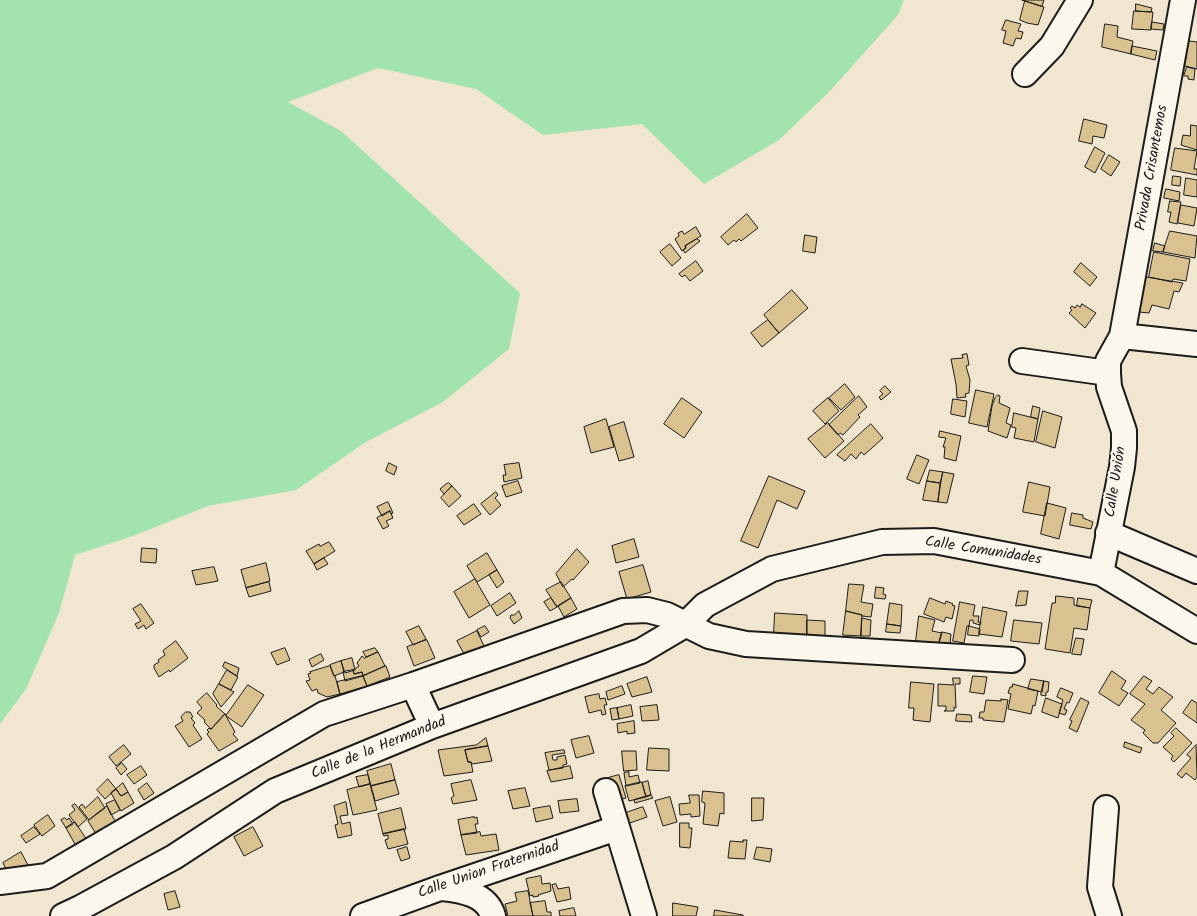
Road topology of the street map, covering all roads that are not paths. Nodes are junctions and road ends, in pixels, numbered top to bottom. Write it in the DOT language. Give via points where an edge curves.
graph roads {
  1 [pos="1080,0"];
  2 [pos="1183,0"];
  3 [pos="1025,74"];
  4 [pos="1122,336"];
  5 [pos="1197,344"];
  6 [pos="1022,361"];
  7 [pos="1108,373"];
  8 [pos="1108,533"];
  9 [pos="1197,571"];
  10 [pos="1101,573"];
  11 [pos="705,605"];
  12 [pos="686,625"];
  13 [pos="1197,632"];
  14 [pos="1012,660"];
  15 [pos="414,685"];
  16 [pos="432,726"];
  17 [pos="606,791"];
  18 [pos="1106,808"];
  19 [pos="616,828"];
  20 [pos="0,882"];
  21 [pos="440,888"];
  22 [pos="63,916"];
  23 [pos="363,916"];
  24 [pos="493,916"];
  25 [pos="644,916"];
  26 [pos="1108,916"];
  1 -- 3 [label="street" via="1052,46"];
  2 -- 4 [label="street, Privada Crisantemos"];
  4 -- 5 [label="street"];
  4 -- 7 [label="street, Calle Unión" via="1108,361"];
  6 -- 7 [label="street"];
  7 -- 8 [label="street, Calle Unión" via="1109,387 1124,431 1124,448"];
  8 -- 9 [label="street"];
  8 -- 10 [label="street, Calle Unión"];
  10 -- 11 [label="street, Calle Comunidades" via="934,541 882,542 772,569"];
  10 -- 13 [label="street, Calle Comunidades"];
  11 -- 12 [label="street, Calle de la Hermandad"];
  12 -- 14 [label="street" via="709,636 746,644"];
  12 -- 15 [label="street" via="667,615 647,610 623,611"];
  12 -- 16 [label="street, Calle de la Hermandad" via="641,651"];
  15 -- 16 [label="street"];
  15 -- 20 [label="street" via="324,714 47,876"];
  16 -- 22 [label="street, Calle de la Hermandad" via="275,791 174,857"];
  17 -- 19 [label="street"];
  18 -- 26 [label="street" via="1100,887"];
  19 -- 21 [label="street, Calle Union Fraternidad"];
  19 -- 25 [label="street"];
  21 -- 23 [label="street, Calle Union Fraternidad"];
  21 -- 24 [label="street" via="461,890 479,897 491,908"];
}
